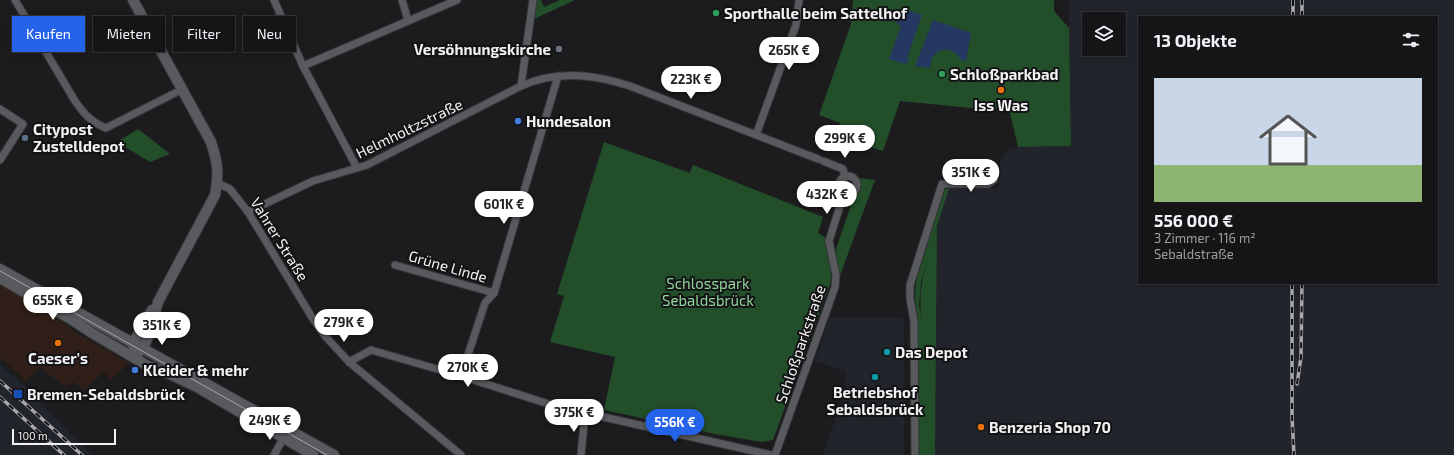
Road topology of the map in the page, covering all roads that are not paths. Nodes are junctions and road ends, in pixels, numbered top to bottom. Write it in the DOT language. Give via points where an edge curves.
graph roads {
  1 [pos="15,0"];
  2 [pos="133,0"];
  3 [pos="274,0"];
  4 [pos="402,0"];
  5 [pos="457,0"];
  6 [pos="533,0"];
  7 [pos="799,0"];
  8 [pos="408,20"];
  9 [pos="303,66"];
  10 [pos="558,76"];
  11 [pos="521,86"];
  12 [pos="181,90"];
  13 [pos="0,109"];
  14 [pos="756,135"];
  15 [pos="0,160"];
  16 [pos="357,168"];
  17 [pos="845,177"];
  18 [pos="994,180"];
  19 [pos="217,184"];
  20 [pos="844,193"];
  21 [pos="248,212"];
  22 [pos="395,265"];
  23 [pos="0,269"];
  24 [pos="0,278"];
  25 [pos="494,293"];
  26 [pos="158,302"];
  27 [pos="148,337"];
  28 [pos="138,345"];
  29 [pos="134,357"];
  30 [pos="349,362"];
  31 [pos="171,363"];
  32 [pos="461,376"];
  33 [pos="585,413"];
  34 [pos="284,437"];
  35 [pos="274,455"];
  36 [pos="312,455"];
  37 [pos="334,455"];
  38 [pos="461,455"];
  39 [pos="581,455"];
  40 [pos="771,455"];
  41 [pos="775,455"];
  42 [pos="915,455"];
  1 -- 12 [label="street" via="75,101 96,124 106,128"];
  2 -- 12 [label="main road"];
  3 -- 9 [label="street"];
  4 -- 8 [label="street"];
  5 -- 8 [label="street"];
  6 -- 11 [label="street"];
  7 -- 14 [label="street" via="796,25"];
  8 -- 9 [label="street"];
  9 -- 16 [label="street"];
  10 -- 11 [label="street, Helmholtzstraße" via="537,79"];
  10 -- 14 [label="street, Helmholtzstraße" via="610,79"];
  10 -- 25 [label="street"];
  11 -- 16 [label="street, Helmholtzstraße"];
  12 -- 19 [label="main road" via="211,142 218,163"];
  13 -- 15 [label="street" via="23,124"];
  14 -- 17 [label="street, Helmholtzstraße" via="843,169"];
  16 -- 21 [label="street, Helmholtzstraße" via="313,181"];
  17 -- 20 [label="street" via="839,185"];
  17 -- 20 [label="street" via="853,178 857,185 852,193"];
  18 -- 42 [label="street" via="988,184 942,184 910,285 914,322"];
  19 -- 21 [label="street, Vahrer Straße" via="230,189"];
  19 -- 26 [label="main road" via="215,195"];
  20 -- 41 [label="street, Schloßparkstraße" via="829,237 836,275 835,287"];
  21 -- 30 [label="street, Vahrer Straße" via="313,319"];
  22 -- 25 [label="street, Grüne Linde"];
  23 -- 28 [label="main road"];
  24 -- 29 [label="main road"];
  25 -- 32 [label="street" via="485,302"];
  26 -- 27 [label="main road"];
  26 -- 28 [label="main road"];
  27 -- 28 [label="main road"];
  27 -- 31 [label="main road" via="169,356"];
  28 -- 29 [label="main road"];
  28 -- 31 [label="main road"];
  29 -- 34 [label="main road" via="148,366 197,387"];
  30 -- 32 [label="street" via="371,350"];
  30 -- 38 [label="street, Vahrer Straße"];
  31 -- 37 [label="main road"];
  32 -- 33 [label="street"];
  33 -- 39 [label="street"];
  33 -- 40 [label="street"];
  34 -- 35 [label="street"];
  34 -- 36 [label="main road"];
}
